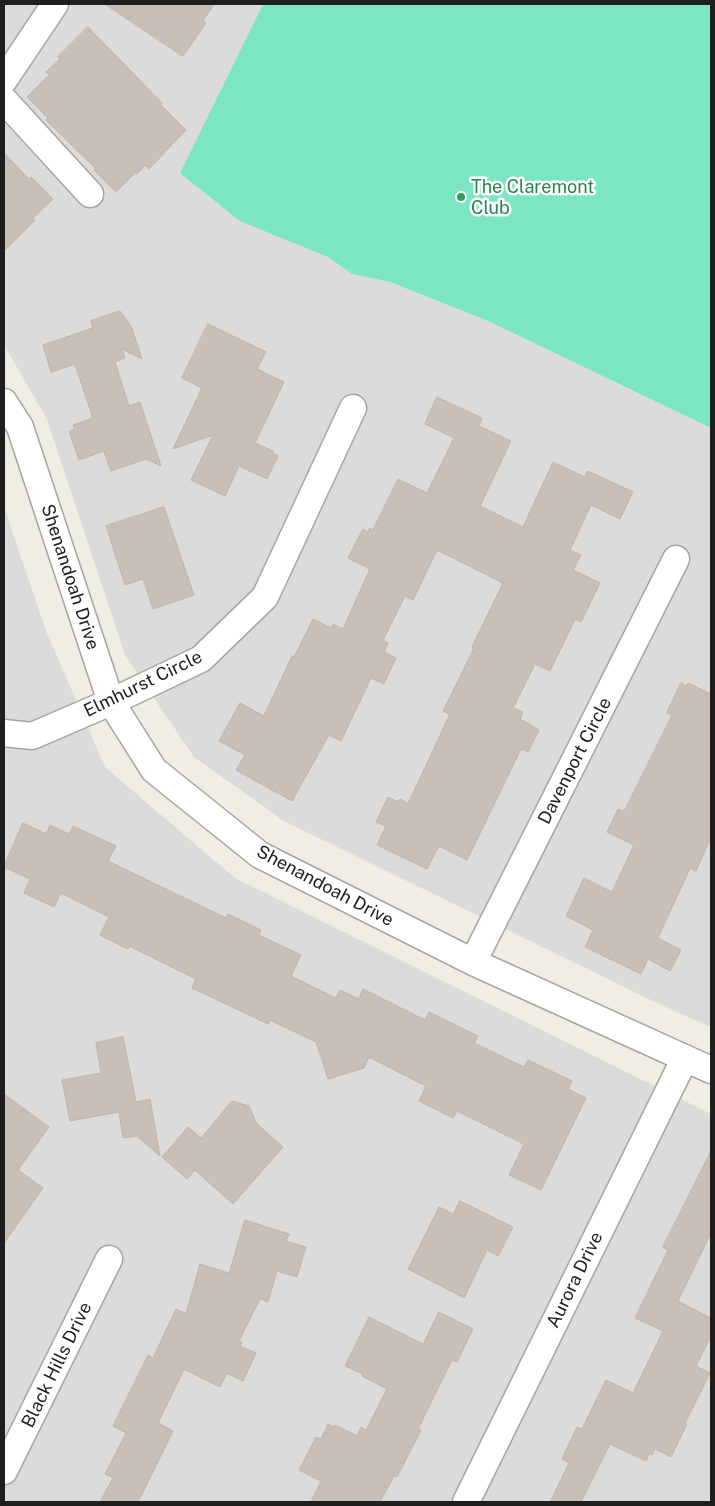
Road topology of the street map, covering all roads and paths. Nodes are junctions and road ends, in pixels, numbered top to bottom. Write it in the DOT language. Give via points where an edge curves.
graph roads {
  1 [pos="55,4"];
  2 [pos="4,80"];
  3 [pos="4,100"];
  4 [pos="90,194"];
  5 [pos="4,402"];
  6 [pos="353,408"];
  7 [pos="676,559"];
  8 [pos="111,702"];
  9 [pos="4,733"];
  10 [pos="473,962"];
  11 [pos="685,1058"];
  12 [pos="711,1070"];
  13 [pos="109,1259"];
  14 [pos="4,1471"];
  15 [pos="466,1502"];
  1 -- 2 [label="street"];
  3 -- 4 [label="street"];
  5 -- 8 [label="street, Shenandoah Drive" via="20,427"];
  6 -- 8 [label="street, Elmhurst Circle" via="266,597 201,659"];
  7 -- 10 [label="street, Davenport Circle"];
  8 -- 9 [label="street, Elmhurst Circle" via="32,736"];
  8 -- 10 [label="street, Shenandoah Drive" via="154,770 260,855"];
  10 -- 11 [label="street, Shenandoah Drive"];
  11 -- 12 [label="street, Shenandoah Drive"];
  11 -- 15 [label="street, Aurora Drive"];
  13 -- 14 [label="street, Black Hills Drive"];
}
